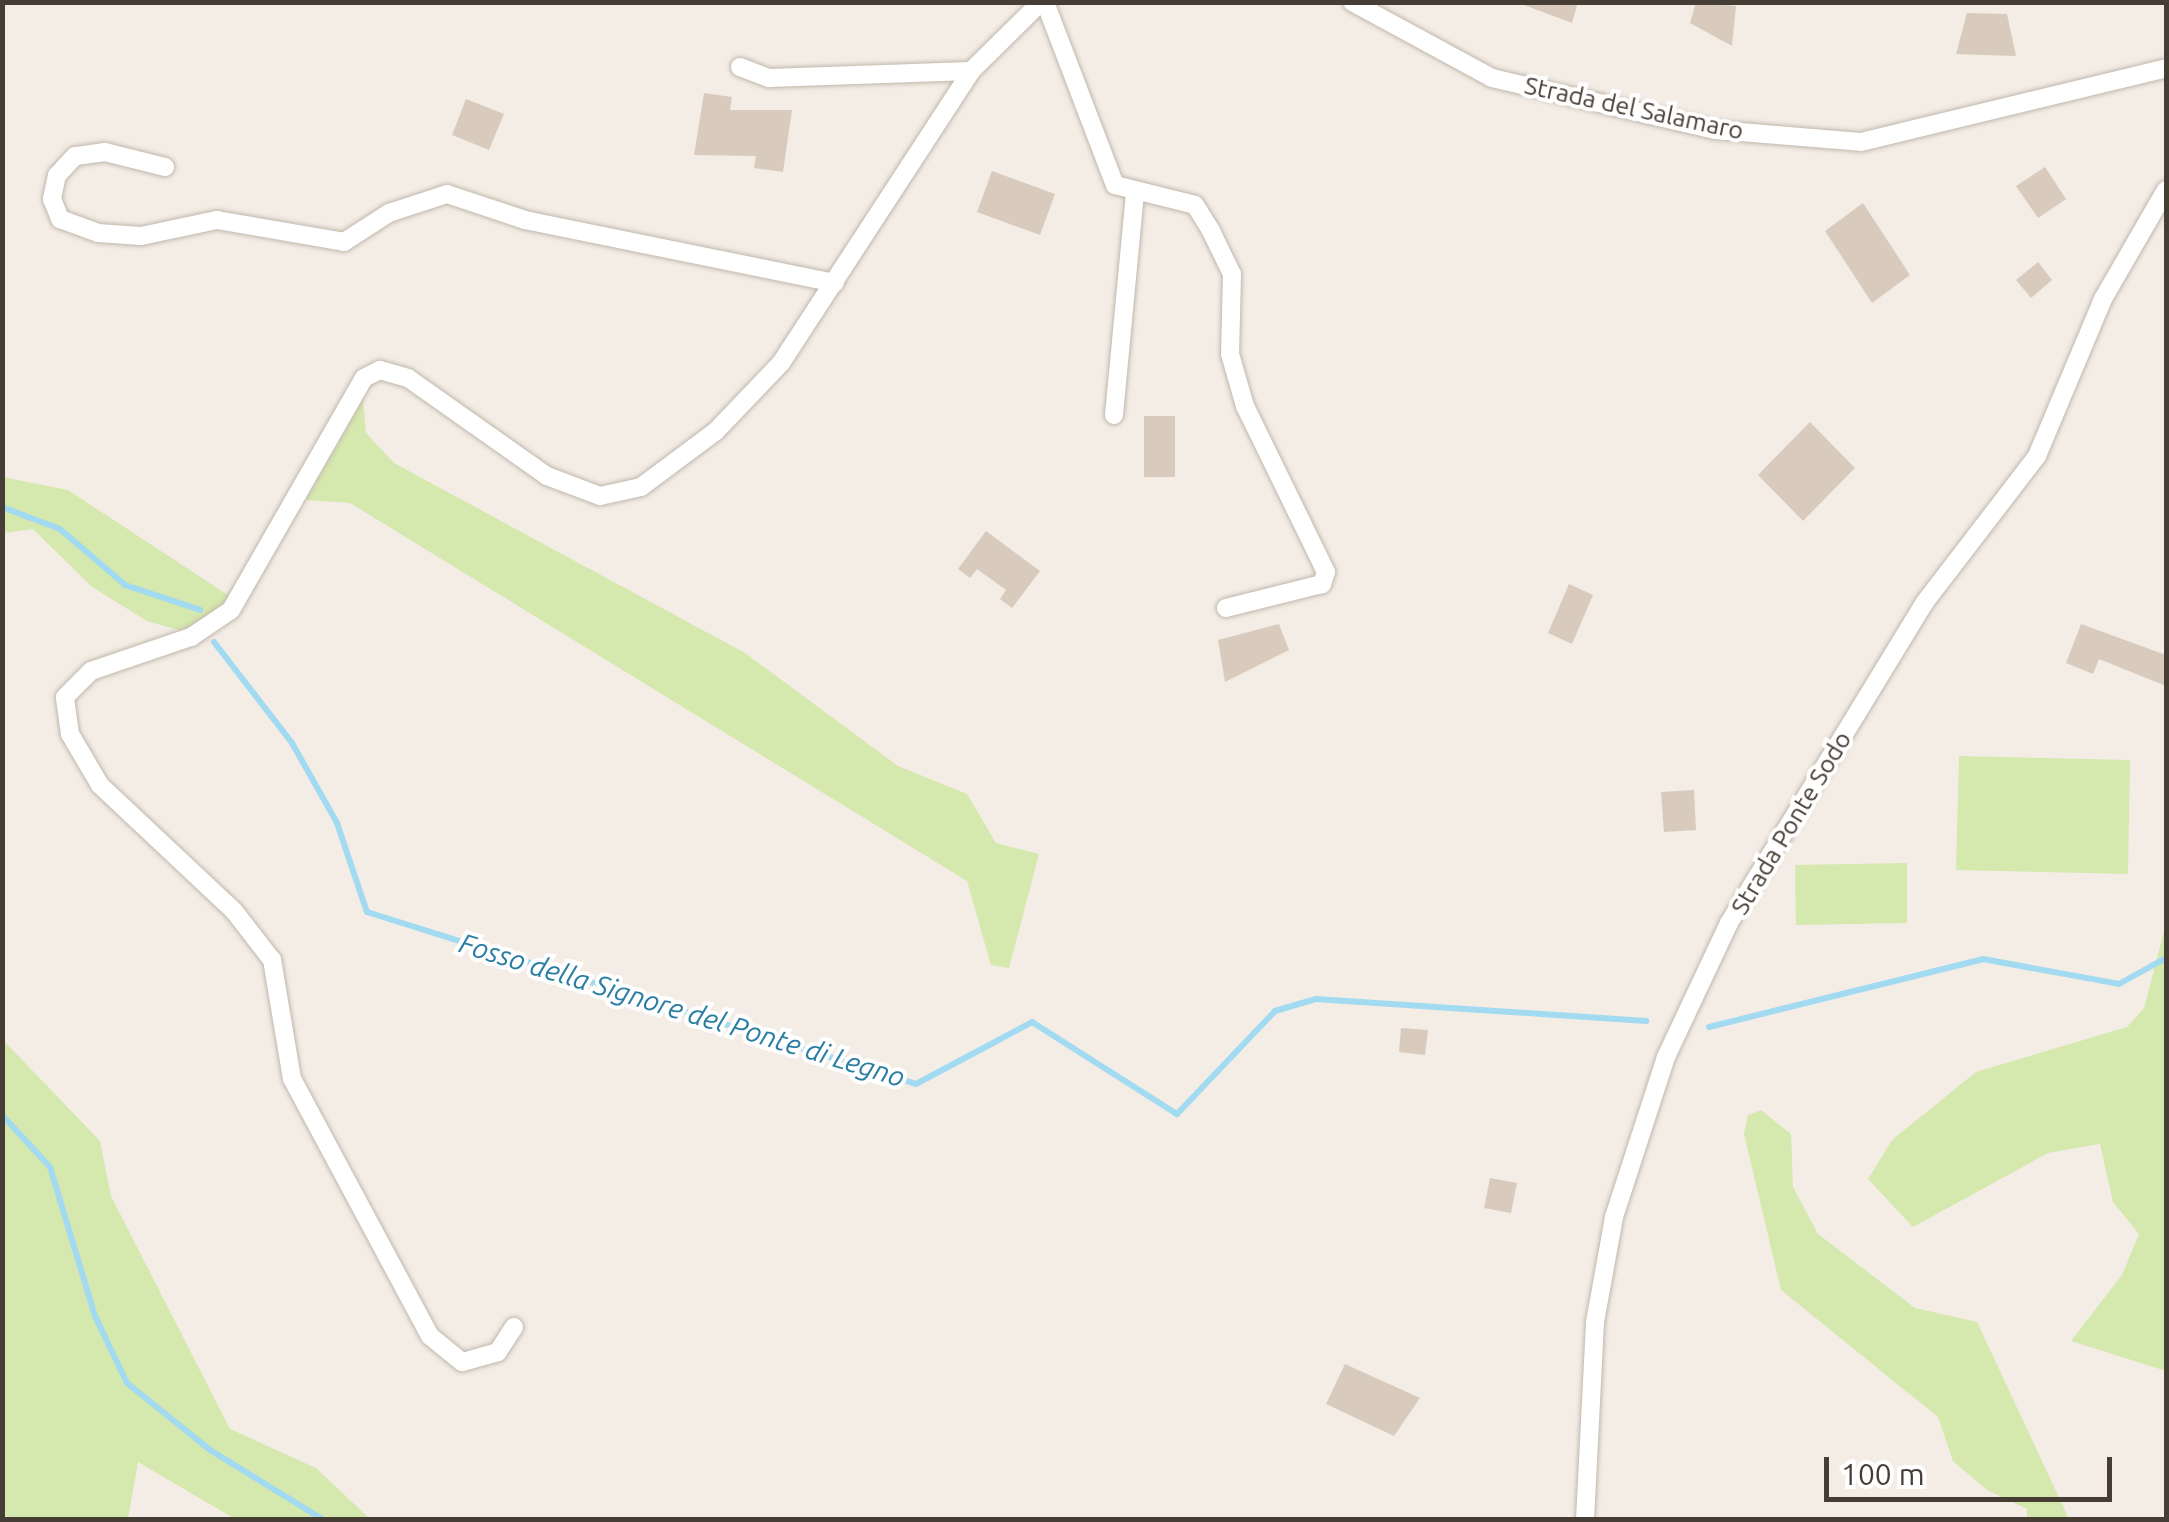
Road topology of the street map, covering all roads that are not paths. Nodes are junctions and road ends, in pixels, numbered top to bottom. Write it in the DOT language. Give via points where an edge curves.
graph roads {
  1 [pos="1043,2"];
  2 [pos="1352,2"];
  3 [pos="740,67"];
  4 [pos="2166,68"];
  5 [pos="971,71"];
  6 [pos="165,167"];
  7 [pos="2166,190"];
  8 [pos="1135,193"];
  9 [pos="835,283"];
  10 [pos="1114,416"];
  11 [pos="1226,608"];
  12 [pos="514,1327"];
  13 [pos="1585,1520"];
  1 -- 5 [label="street"];
  1 -- 8 [label="street" via="1115,185"];
  2 -- 4 [label="street, Strada del Salamaro" via="1492,78 1716,130 1861,142"];
  3 -- 5 [label="street" via="769,78"];
  5 -- 9 [label="street"];
  6 -- 9 [label="street" via="105,152 75,156 56,175 52,199 60,219 98,233 140,236 217,220 344,242 389,213 447,194 524,220"];
  7 -- 13 [label="street, Strada Ponte Sodo" via="2103,299 2038,456 1925,602 1729,923 1666,1057 1614,1217 1595,1322"];
  8 -- 10 [label="street"];
  8 -- 11 [label="street" via="1196,205 1211,231 1232,274 1230,354 1245,406 1326,572 1322,584"];
  9 -- 12 [label="street" via="781,362 716,431 641,487 600,496 547,476 408,378 380,370 364,378 231,610 191,637 91,671 65,698 70,734 100,785 234,912 272,960 292,1080 430,1336 462,1362 498,1352"];
}
